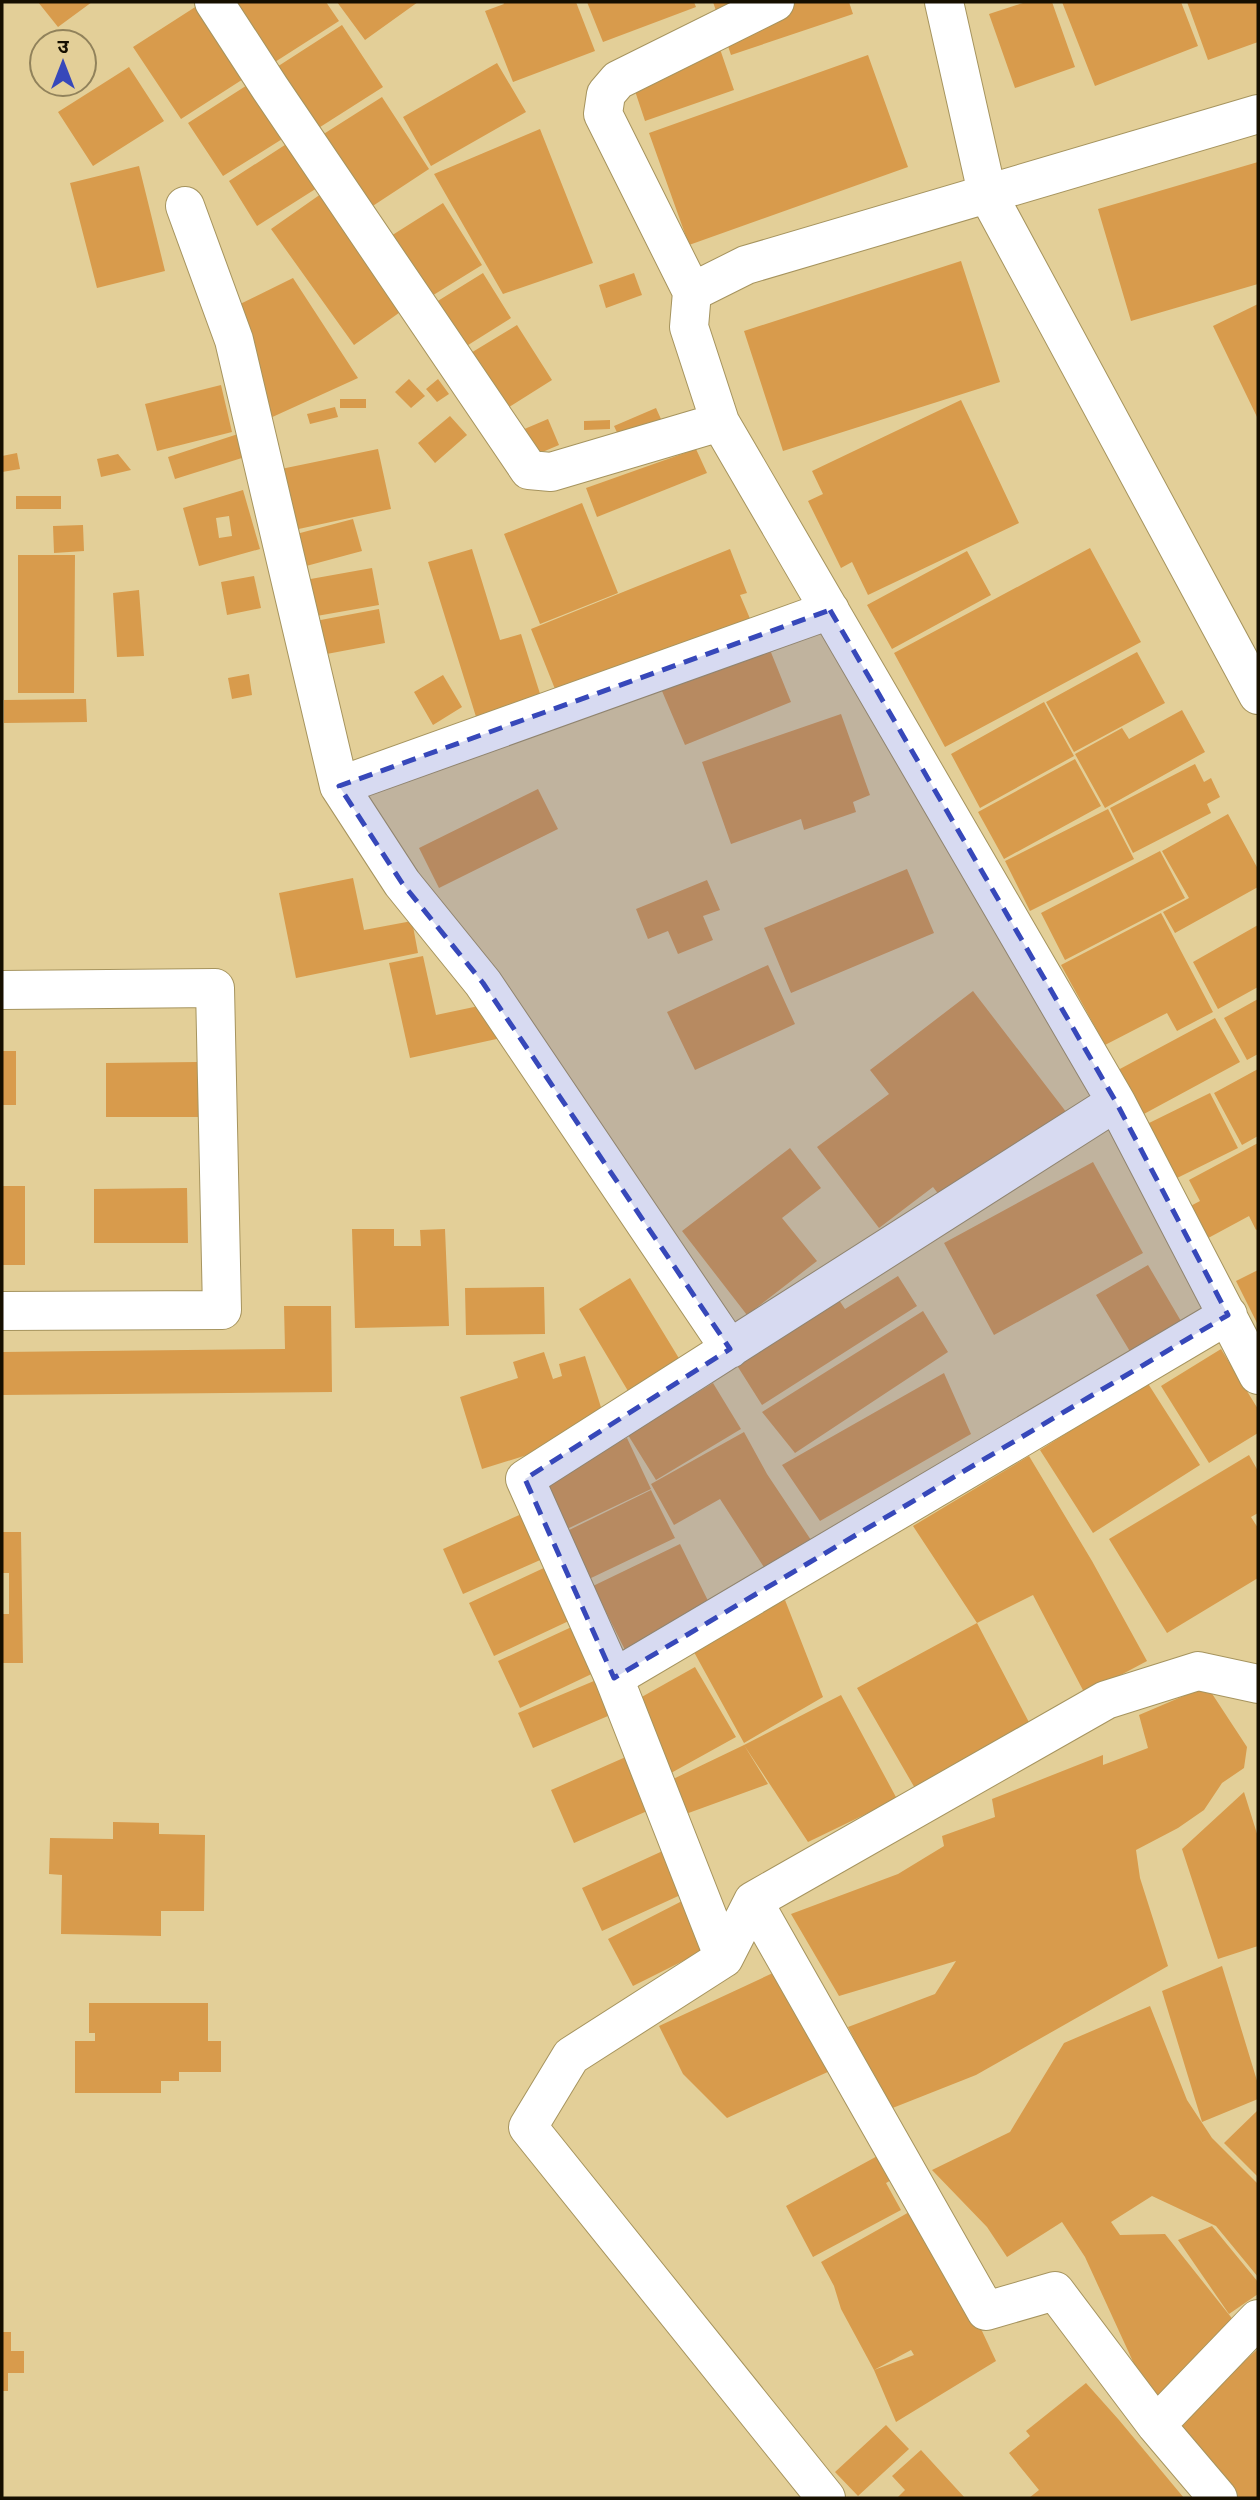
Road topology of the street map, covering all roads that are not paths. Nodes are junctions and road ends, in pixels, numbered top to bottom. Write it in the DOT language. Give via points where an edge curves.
graph roads {
  1 [pos="214,2"];
  2 [pos="775,2"];
  3 [pos="944,2"];
  4 [pos="1258,114"];
  5 [pos="988,193"];
  6 [pos="184,205"];
  7 [pos="692,292"];
  8 [pos="720,422"];
  9 [pos="830,610"];
  10 [pos="1258,695"];
  11 [pos="339,786"];
  12 [pos="2,990"];
  13 [pos="1116,1102"];
  14 [pos="2,1311"];
  15 [pos="1228,1315"];
  16 [pos="730,1349"];
  17 [pos="1258,1375"];
  18 [pos="614,1678"];
  19 [pos="1258,1684"];
  20 [pos="753,1901"];
  21 [pos="724,1958"];
  22 [pos="1258,2319"];
  23 [pos="1156,2426"];
  24 [pos="825,2498"];
  25 [pos="1218,2498"];
  1 -- 8 [label="street" via="529,470 551,472"];
  2 -- 7 [label="street" via="618,80 606,94 603,114"];
  3 -- 5 [label="street"];
  4 -- 5 [label="street"];
  5 -- 7 [label="street" via="746,265"];
  5 -- 10 [label="street"];
  6 -- 11 [label="street" via="234,340"];
  7 -- 8 [label="street" via="689,327"];
  8 -- 9 [label="street"];
  9 -- 11 [label="street"];
  9 -- 13 [label="street"];
  11 -- 16 [label="street" via="402,883 484,983"];
  12 -- 14 [label="street" via="215,988 222,1310"];
  13 -- 15 [label="street"];
  13 -- 16 [label="street"];
  15 -- 17 [label="street"];
  15 -- 18 [label="street"];
  16 -- 18 [label="street" via="525,1479"];
  18 -- 21 [label="street"];
  19 -- 20 [label="street" via="1198,1671 1106,1700"];
  20 -- 21 [label="street"];
  20 -- 23 [label="street" via="986,2311 1055,2291"];
  21 -- 24 [label="street" via="571,2056 528,2127"];
  22 -- 23 [label="street"];
  23 -- 25 [label="street"];
}
